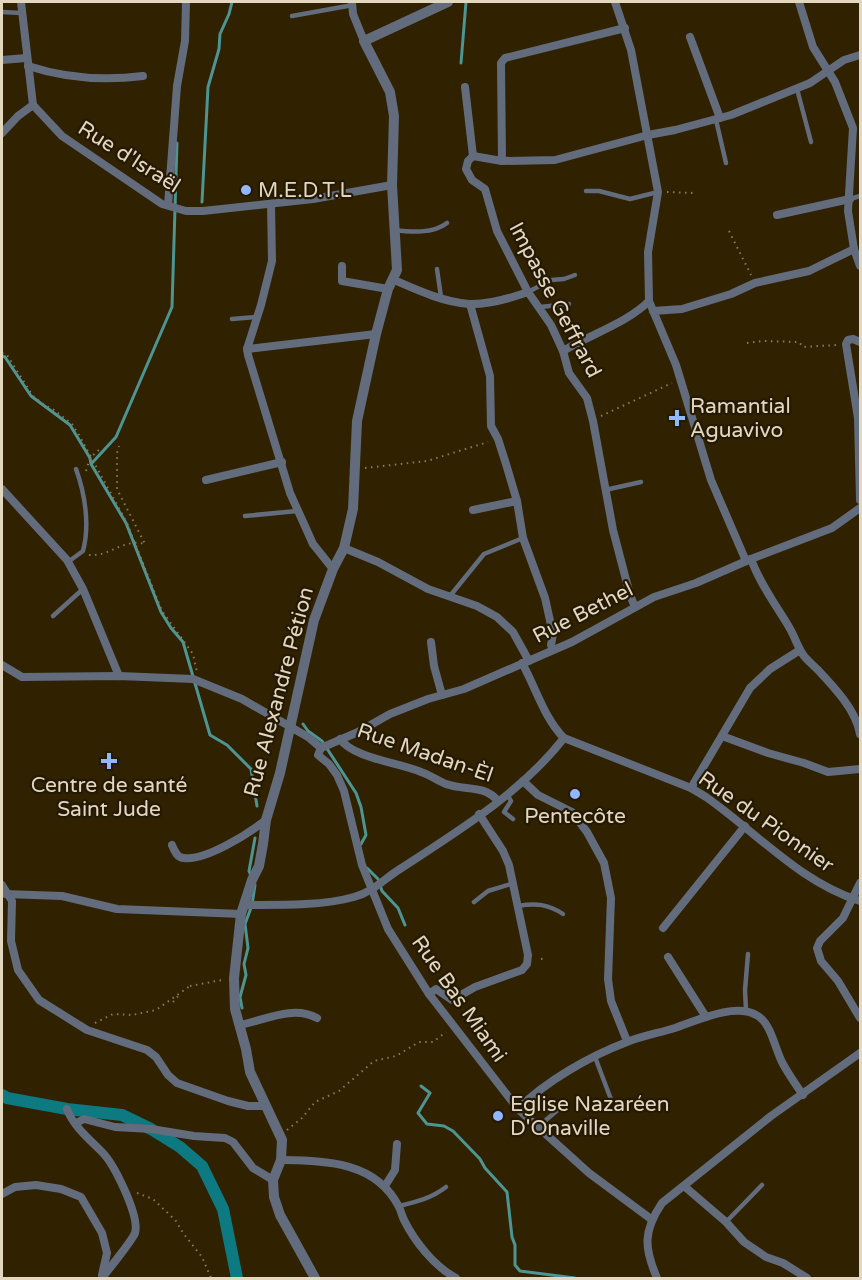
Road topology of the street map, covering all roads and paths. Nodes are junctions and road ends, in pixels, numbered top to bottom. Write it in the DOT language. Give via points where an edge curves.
graph roads {
  1 [pos="21,2"];
  2 [pos="186,2"];
  3 [pos="448,2"];
  4 [pos="615,2"];
  5 [pos="799,2"];
  6 [pos="352,3"];
  7 [pos="2,12"];
  8 [pos="21,13"];
  9 [pos="292,16"];
  10 [pos="625,28"];
  11 [pos="690,37"];
  12 [pos="364,41"];
  13 [pos="861,55"];
  14 [pos="2,60"];
  15 [pos="27,62"];
  16 [pos="828,70"];
  17 [pos="143,76"];
  18 [pos="465,87"];
  19 [pos="797,88"];
  20 [pos="33,105"];
  21 [pos="718,119"];
  22 [pos="2,133"];
  23 [pos="648,135"];
  24 [pos="811,142"];
  25 [pos="473,156"];
  26 [pos="502,161"];
  27 [pos="726,163"];
  28 [pos="392,185"];
  29 [pos="586,191"];
  30 [pos="658,192"];
  31 [pos="695,194"];
  32 [pos="861,196"];
  33 [pos="850,199"];
  34 [pos="271,204"];
  35 [pos="168,205"];
  36 [pos="777,215"];
  37 [pos="447,223"];
  38 [pos="394,230"];
  39 [pos="729,231"];
  40 [pos="854,249"];
  41 [pos="342,266"];
  42 [pos="861,266"];
  43 [pos="437,269"];
  44 [pos="575,275"];
  45 [pos="755,283"];
  46 [pos="391,285"];
  47 [pos="528,292"];
  48 [pos="441,297"];
  49 [pos="649,301"];
  50 [pos="470,304"];
  51 [pos="569,304"];
  52 [pos="540,307"];
  53 [pos="653,311"];
  54 [pos="257,317"];
  55 [pos="232,319"];
  56 [pos="376,334"];
  57 [pos="861,342"];
  58 [pos="747,343"];
  59 [pos="846,344"];
  60 [pos="247,349"];
  61 [pos="563,351"];
  62 [pos="2,352"];
  63 [pos="680,380"];
  64 [pos="593,421"];
  65 [pos="498,439"];
  66 [pos="119,446"];
  67 [pos="101,448"];
  68 [pos="91,456"];
  69 [pos="282,462"];
  70 [pos="76,469"];
  71 [pos="354,469"];
  72 [pos="206,480"];
  73 [pos="81,482"];
  74 [pos="641,482"];
  75 [pos="2,489"];
  76 [pos="605,490"];
  77 [pos="861,500"];
  78 [pos="517,501"];
  79 [pos="861,508"];
  80 [pos="473,510"];
  81 [pos="297,511"];
  82 [pos="245,516"];
  83 [pos="523,538"];
  84 [pos="135,541"];
  85 [pos="344,548"];
  86 [pos="80,554"];
  87 [pos="749,560"];
  88 [pos="68,562"];
  89 [pos="333,569"];
  90 [pos="83,589"];
  91 [pos="449,597"];
  92 [pos="635,607"];
  93 [pos="53,616"];
  94 [pos="431,642"];
  95 [pos="553,650"];
  96 [pos="800,650"];
  97 [pos="526,662"];
  98 [pos="2,665"];
  99 [pos="119,676"];
  100 [pos="197,681"];
  101 [pos="442,695"];
  102 [pos="290,728"];
  103 [pos="861,734"];
  104 [pos="722,736"];
  105 [pos="564,738"];
  106 [pos="340,739"];
  107 [pos="321,748"];
  108 [pos="861,769"];
  109 [pos="523,781"];
  110 [pos="691,789"];
  111 [pos="507,794"];
  112 [pos="498,801"];
  113 [pos="479,814"];
  114 [pos="513,819"];
  115 [pos="266,820"];
  116 [pos="745,826"];
  117 [pos="172,845"];
  118 [pos="861,883"];
  119 [pos="514,884"];
  120 [pos="2,885"];
  121 [pos="373,891"];
  122 [pos="4,894"];
  123 [pos="857,900"];
  124 [pos="474,902"];
  125 [pos="518,906"];
  126 [pos="243,910"];
  127 [pos="563,914"];
  128 [pos="663,928"];
  129 [pos="748,954"];
  130 [pos="668,957"];
  131 [pos="546,958"];
  132 [pos="541,959"];
  133 [pos="234,978"];
  134 [pos="190,986"];
  135 [pos="429,994"];
  136 [pos="173,1002"];
  137 [pos="746,1010"];
  138 [pos="706,1017"];
  139 [pos="317,1018"];
  140 [pos="861,1018"];
  141 [pos="240,1025"];
  142 [pos="456,1028"];
  143 [pos="87,1030"];
  144 [pos="627,1041"];
  145 [pos="861,1053"];
  146 [pos="595,1057"];
  147 [pos="803,1095"];
  148 [pos="612,1102"];
  149 [pos="265,1106"];
  150 [pos="560,1108"];
  151 [pos="68,1109"];
  152 [pos="518,1109"];
  153 [pos="76,1124"];
  154 [pos="539,1126"];
  155 [pos="280,1135"];
  156 [pos="397,1144"];
  157 [pos="281,1161"];
  158 [pos="273,1180"];
  159 [pos="762,1185"];
  160 [pos="385,1186"];
  161 [pos="684,1186"];
  162 [pos="446,1187"];
  163 [pos="2,1194"];
  164 [pos="126,1196"];
  165 [pos="399,1206"];
  166 [pos="651,1219"];
  167 [pos="726,1222"];
  168 [pos="101,1278"];
  169 [pos="211,1278"];
  170 [pos="315,1278"];
  171 [pos="456,1278"];
  172 [pos="657,1278"];
  173 [pos="807,1278"];
  1 -- 8 [label="street"];
  2 -- 35 [label="street"];
  3 -- 12 [label="street"];
  4 -- 10 [label="street"];
  5 -- 16 [label="street" via="813,46"];
  6 -- 9 [label="lane"];
  6 -- 12 [label="street, Rue Alexandre Pétion"];
  7 -- 8 [label="lane"];
  8 -- 15 [label="street"];
  10 -- 23 [label="street"];
  10 -- 26 [label="street" via="505,58 501,63"];
  11 -- 21 [label="street"];
  12 -- 28 [label="street, Rue Alexandre Pétion" via="390,92 394,116"];
  13 -- 16 [label="street"];
  14 -- 15 [label="street"];
  15 -- 17 [label="street" via="52,74 112,80"];
  15 -- 20 [label="street"];
  16 -- 19 [label="street"];
  16 -- 33 [label="street" via="853,128"];
  18 -- 25 [label="street, Impasse Geffrard"];
  19 -- 21 [label="street"];
  19 -- 24 [label="lane"];
  20 -- 22 [label="street"];
  20 -- 35 [label="street, Rue d'Israël" via="62,136"];
  21 -- 23 [label="street"];
  21 -- 27 [label="lane"];
  23 -- 26 [label="street" via="555,160"];
  23 -- 30 [label="street"];
  25 -- 26 [label="street"];
  25 -- 47 [label="street, Impasse Geffrard" via="466,169 472,180 485,189 497,231"];
  28 -- 34 [label="street, Rue d'Israël"];
  28 -- 38 [label="street, Rue Alexandre Pétion"];
  29 -- 30 [label="lane" via="630,198"];
  30 -- 31 [label="path"];
  30 -- 49 [label="street" via="648,252"];
  32 -- 33 [label="lane"];
  33 -- 36 [label="street"];
  33 -- 40 [label="street"];
  34 -- 35 [label="street, Rue d'Israël" via="203,211"];
  34 -- 54 [label="street" via="272,261"];
  37 -- 38 [label="lane" via="440,229"];
  38 -- 46 [label="street, Rue Alexandre Pétion" via="397,270"];
  39 -- 45 [label="path"];
  40 -- 42 [label="street"];
  40 -- 45 [label="street" via="809,271"];
  41 -- 46 [label="street" via="342,281"];
  43 -- 48 [label="lane"];
  44 -- 47 [label="lane" via="551,280"];
  45 -- 53 [label="street" via="682,309"];
  46 -- 48 [label="street"];
  46 -- 56 [label="street, Rue Alexandre Pétion"];
  47 -- 50 [label="street"];
  47 -- 52 [label="street, Impasse Geffrard"];
  48 -- 50 [label="street"];
  49 -- 53 [label="street"];
  49 -- 61 [label="street" via="637,313"];
  50 -- 65 [label="street" via="490,376 491,426"];
  51 -- 52 [label="lane"];
  52 -- 61 [label="street, Impasse Geffrard"];
  53 -- 63 [label="street"];
  54 -- 55 [label="lane"];
  54 -- 60 [label="street"];
  56 -- 60 [label="street"];
  56 -- 71 [label="street, Rue Alexandre Pétion" via="357,421"];
  57 -- 59 [label="street" via="853,339"];
  58 -- 59 [label="path" via="799,342 803,347"];
  59 -- 77 [label="street" via="858,418"];
  60 -- 69 [label="street"];
  61 -- 64 [label="street, Impasse Geffrard" via="569,373 587,398"];
  62 -- 68 [label="path" via="33,396 72,424"];
  63 -- 64 [label="path"];
  63 -- 87 [label="street" via="711,480"];
  64 -- 76 [label="street, Impasse Geffrard"];
  65 -- 71 [label="path" via="427,461"];
  65 -- 78 [label="street"];
  66 -- 84 [label="path" via="117,489 145,544"];
  67 -- 68 [label="path"];
  68 -- 73 [label="path"];
  68 -- 84 [label="path"];
  69 -- 72 [label="street"];
  69 -- 81 [label="street"];
  70 -- 73 [label="lane"];
  71 -- 85 [label="street, Rue Alexandre Pétion" via="353,509"];
  73 -- 86 [label="lane" via="87,538"];
  74 -- 76 [label="lane"];
  75 -- 88 [label="street"];
  76 -- 92 [label="street, Impasse Geffrard"];
  78 -- 80 [label="street"];
  78 -- 83 [label="street"];
  79 -- 87 [label="street, Rue Bethel" via="832,528"];
  81 -- 82 [label="lane"];
  81 -- 89 [label="street" via="313,544"];
  83 -- 91 [label="lane" via="484,554"];
  83 -- 95 [label="street" via="545,598"];
  84 -- 86 [label="path" via="94,556"];
  84 -- 100 [label="path" via="162,610 193,654"];
  85 -- 89 [label="street, Rue Alexandre Pétion"];
  85 -- 91 [label="street"];
  86 -- 88 [label="lane"];
  87 -- 92 [label="street, Rue Bethel"];
  87 -- 96 [label="street"];
  88 -- 90 [label="street"];
  89 -- 102 [label="street, Rue Alexandre Pétion" via="314,620"];
  90 -- 93 [label="lane"];
  90 -- 99 [label="street"];
  91 -- 97 [label="street" via="477,606 505,622"];
  92 -- 95 [label="street, Rue Bethel"];
  94 -- 101 [label="street"];
  95 -- 97 [label="street, Rue Bethel"];
  96 -- 103 [label="street" via="832,684"];
  96 -- 104 [label="street" via="770,669 750,688"];
  97 -- 101 [label="street, Rue Bethel"];
  97 -- 105 [label="street" via="545,712"];
  98 -- 99 [label="street" via="22,677"];
  99 -- 100 [label="street"];
  100 -- 102 [label="street" via="242,699"];
  101 -- 106 [label="street, Rue Bethel" via="390,714"];
  102 -- 107 [label="street"];
  102 -- 115 [label="street, Rue Alexandre Pétion"];
  104 -- 108 [label="street" via="828,772"];
  104 -- 110 [label="street"];
  105 -- 109 [label="street"];
  105 -- 110 [label="street, Rue du Pionnier"];
  106 -- 107 [label="street, Rue Bethel"];
  106 -- 112 [label="street, Rue Madan-Èl" via="356,751 420,771 446,784 491,792"];
  107 -- 121 [label="street, Rue Bas Miami" via="318,755 337,775 344,791 362,865"];
  109 -- 111 [label="street"];
  109 -- 144 [label="street" via="538,795 572,812 604,863 611,898 608,979 611,1000"];
  110 -- 116 [label="street, Rue du Pionnier"];
  111 -- 112 [label="street"];
  111 -- 114 [label="lane" via="511,801 504,812"];
  112 -- 113 [label="street"];
  113 -- 119 [label="street" via="503,851"];
  113 -- 121 [label="street"];
  115 -- 117 [label="street" via="202,855 184,858"];
  115 -- 126 [label="street, Rue Alexandre Pétion" via="259,866"];
  116 -- 123 [label="street, Rue du Pionnier" via="804,873"];
  116 -- 128 [label="street"];
  118 -- 123 [label="street"];
  119 -- 124 [label="lane" via="488,891"];
  119 -- 125 [label="street"];
  120 -- 122 [label="street"];
  121 -- 126 [label="street" via="353,898"];
  121 -- 135 [label="street, Rue Bas Miami" via="388,929"];
  122 -- 126 [label="street" via="62,896 117,909"];
  122 -- 143 [label="street" via="12,902 10,941 18,970 39,999"];
  123 -- 140 [label="street" via="820,941 817,953"];
  125 -- 127 [label="lane" via="550,906"];
  125 -- 135 [label="street" via="528,955 522,970 452,1000 436,989"];
  126 -- 133 [label="street, Rue Alexandre Pétion"];
  129 -- 137 [label="lane"];
  130 -- 138 [label="street"];
  131 -- 132 [label="path"];
  133 -- 134 [label="path"];
  133 -- 141 [label="street, Rue Alexandre Pétion" via="235,1010"];
  134 -- 136 [label="path"];
  134 -- 143 [label="path" via="156,1010 113,1014"];
  135 -- 142 [label="street, Rue Bas Miami"];
  137 -- 138 [label="street"];
  137 -- 147 [label="street" via="766,1024 783,1064"];
  138 -- 144 [label="street"];
  139 -- 141 [label="street" via="291,1012"];
  141 -- 149 [label="street, Rue Alexandre Pétion" via="250,1072"];
  142 -- 152 [label="street, Rue Bas Miami"];
  142 -- 155 [label="path" via="433,1042 419,1042 396,1056 374,1061 339,1091 315,1102 302,1119"];
  143 -- 149 [label="street" via="147,1050 177,1083 228,1101"];
  144 -- 146 [label="street"];
  145 -- 147 [label="street"];
  146 -- 148 [label="lane"];
  146 -- 152 [label="street" via="532,1095"];
  147 -- 161 [label="street"];
  149 -- 155 [label="street, Rue Alexandre Pétion"];
  150 -- 154 [label="lane"];
  151 -- 153 [label="street"];
  152 -- 154 [label="street, Rue Bas Miami"];
  153 -- 158 [label="street" via="84,1119 116,1127 225,1138 233,1142 253,1168"];
  153 -- 164 [label="street" via="105,1155"];
  154 -- 166 [label="street, Rue Bas Miami" via="589,1173"];
  155 -- 157 [label="street, Rue Alexandre Pétion"];
  156 -- 160 [label="street" via="395,1170"];
  157 -- 158 [label="street, Rue Alexandre Pétion"];
  157 -- 160 [label="street" via="341,1164"];
  158 -- 170 [label="street" via="280,1215"];
  159 -- 167 [label="lane"];
  160 -- 165 [label="street"];
  161 -- 166 [label="street" via="662,1203"];
  161 -- 167 [label="street"];
  162 -- 165 [label="lane" via="422,1200"];
  163 -- 168 [label="street" via="15,1187 36,1185 81,1197 105,1243 107,1253"];
  164 -- 168 [label="street" via="135,1218 135,1233"];
  164 -- 169 [label="path" via="135,1192 153,1199 177,1221 202,1257"];
  165 -- 171 [label="street" via="408,1227 430,1257"];
  166 -- 172 [label="street" via="647,1240"];
  167 -- 173 [label="street" via="751,1248"];
}
